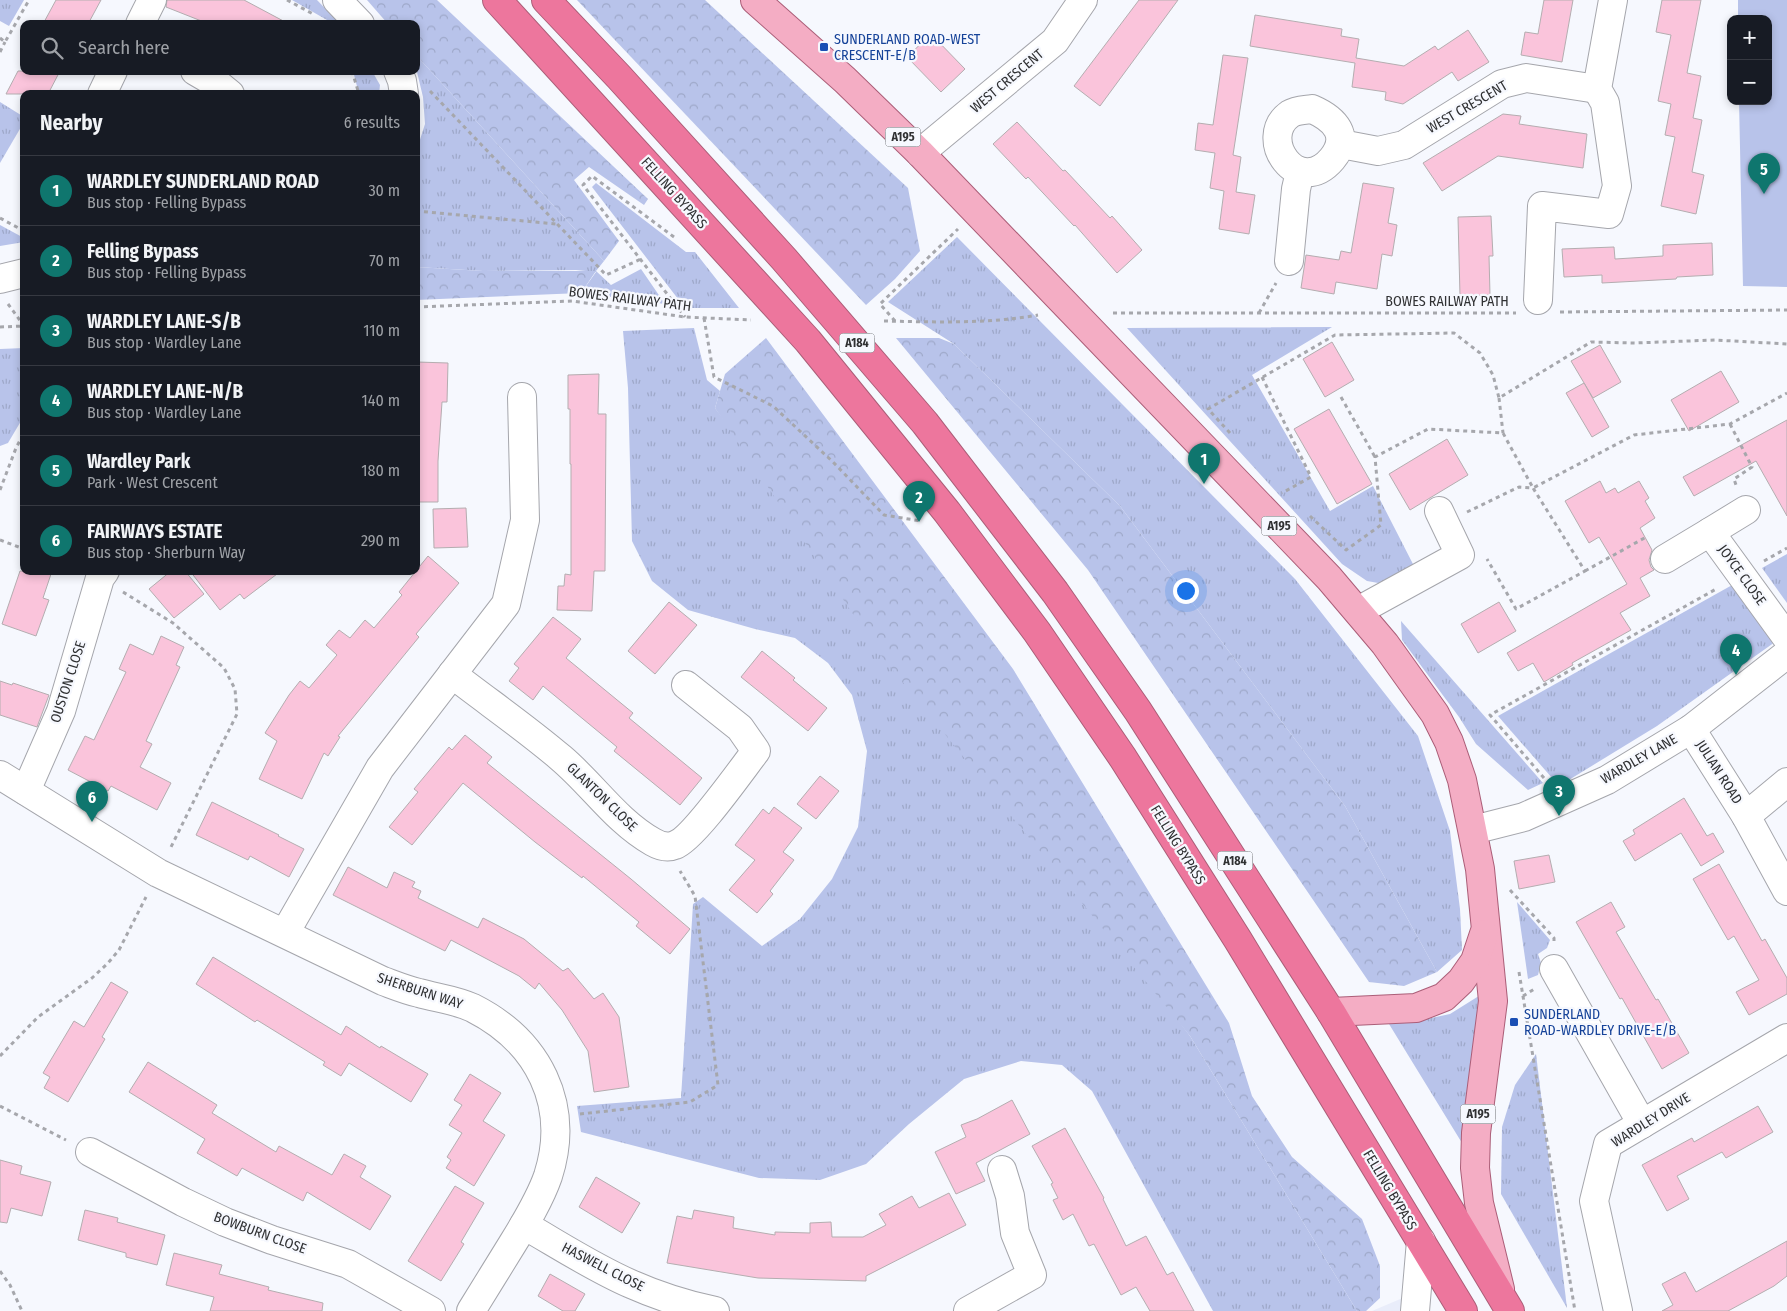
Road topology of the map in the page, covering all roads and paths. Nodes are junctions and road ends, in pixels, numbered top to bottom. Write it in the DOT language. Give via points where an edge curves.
graph roads {
  1 [pos="29,0"];
  2 [pos="152,0"];
  3 [pos="287,0"];
  4 [pos="490,0"];
  5 [pos="497,0"];
  6 [pos="546,0"];
  7 [pos="755,0"];
  8 [pos="1083,0"];
  9 [pos="1613,0"];
  10 [pos="329,10"];
  11 [pos="142,20"];
  12 [pos="351,20"];
  13 [pos="521,26"];
  14 [pos="0,38"];
  15 [pos="5,42"];
  16 [pos="0,52"];
  17 [pos="111,75"];
  18 [pos="202,75"];
  19 [pos="353,75"];
  20 [pos="401,82"];
  21 [pos="1596,89"];
  22 [pos="104,90"];
  23 [pos="226,90"];
  24 [pos="358,90"];
  25 [pos="1341,144"];
  26 [pos="920,153"];
  27 [pos="1300,172"];
  28 [pos="420,211"];
  29 [pos="976,212"];
  30 [pos="0,218"];
  31 [pos="557,224"];
  32 [pos="20,229"];
  33 [pos="711,233"];
  34 [pos="642,259"];
  35 [pos="1289,261"];
  36 [pos="20,276"];
  37 [pos="3,290"];
  38 [pos="420,307"];
  39 [pos="1538,308"];
  40 [pos="1787,310"];
  41 [pos="1107,313"];
  42 [pos="1259,313"];
  43 [pos="1040,314"];
  44 [pos="685,317"];
  45 [pos="704,318"];
  46 [pos="20,319"];
  47 [pos="752,320"];
  48 [pos="884,321"];
  49 [pos="895,321"];
  50 [pos="20,326"];
  51 [pos="0,327"];
  52 [pos="1787,344"];
  53 [pos="1262,377"];
  54 [pos="1787,393"];
  55 [pos="1341,397"];
  56 [pos="522,398"];
  57 [pos="1499,398"];
  58 [pos="1730,424"];
  59 [pos="1502,433"];
  60 [pos="1233,436"];
  61 [pos="20,440"];
  62 [pos="1374,457"];
  63 [pos="1533,488"];
  64 [pos="0,490"];
  65 [pos="1283,491"];
  66 [pos="1290,498"];
  67 [pos="1262,508"];
  68 [pos="1746,510"];
  69 [pos="1304,511"];
  70 [pos="947,512"];
  71 [pos="1441,517"];
  72 [pos="1710,532"];
  73 [pos="0,540"];
  74 [pos="20,548"];
  75 [pos="1787,548"];
  76 [pos="1460,555"];
  77 [pos="1664,559"];
  78 [pos="1586,571"];
  79 [pos="1741,574"];
  80 [pos="103,575"];
  81 [pos="1358,611"];
  82 [pos="1787,638"];
  83 [pos="1787,654"];
  84 [pos="452,674"];
  85 [pos="686,685"];
  86 [pos="1691,729"];
  87 [pos="0,776"];
  88 [pos="1787,782"];
  89 [pos="26,791"];
  90 [pos="1562,800"];
  91 [pos="1746,816"];
  92 [pos="1473,830"];
  93 [pos="666,847"];
  94 [pos="158,872"];
  95 [pos="1787,891"];
  96 [pos="1506,893"];
  97 [pos="1486,928"];
  98 [pos="285,932"];
  99 [pos="1519,968"];
  100 [pos="1554,969"];
  101 [pos="1523,996"];
  102 [pos="1331,1012"];
  103 [pos="1787,1038"];
  104 [pos="0,1056"];
  105 [pos="0,1106"];
  106 [pos="554,1118"];
  107 [pos="1642,1124"];
  108 [pos="90,1152"];
  109 [pos="1002,1170"];
  110 [pos="524,1225"];
  111 [pos="1421,1241"];
  112 [pos="0,1271"];
  113 [pos="1506,1305"];
  114 [pos="22,1311"];
  115 [pos="431,1311"];
  116 [pos="471,1311"];
  117 [pos="715,1311"];
  118 [pos="968,1311"];
  119 [pos="1415,1311"];
  120 [pos="1463,1311"];
  121 [pos="1575,1311"];
  122 [pos="1618,1311"];
  1 -- 15 [label="path"];
  2 -- 11 [label="street"];
  3 -- 10 [label="path"];
  4 -- 13 [label="highway"];
  5 -- 13 [label="highway, FELLING BYPASS / A184"];
  6 -- 102 [label="highway, A184" via="784,259 936,438 1056,592 1133,703"];
  7 -- 26 [label="main road, A195" via="845,80"];
  8 -- 26 [label="street, WEST CRESCENT" via="1055,41"];
  9 -- 21 [label="street"];
  10 -- 12 [label="street"];
  13 -- 33 [label="highway, FELLING BYPASS / A184"];
  14 -- 15 [label="path"];
  15 -- 16 [label="path"];
  17 -- 22 [label="street"];
  18 -- 23 [label="street"];
  19 -- 24 [label="path"];
  20 -- 31 [label="path" via="426,87"];
  21 -- 25 [label="street, WEST CRESCENT" via="1526,78 1502,84 1404,144 1378,151"];
  21 -- 39 [label="street" via="1605,103 1617,186 1609,214 1542,206"];
  25 -- 27 [label="street" via="1326,166 1313,172"];
  25 -- 27 [label="street" via="1338,131 1325,115 1312,109 1290,114 1277,132 1278,146 1281,156"];
  26 -- 29 [label="main road, A195"];
  27 -- 35 [label="street"];
  28 -- 31 [label="path"];
  29 -- 49 [label="path" via="880,304"];
  29 -- 67 [label="main road, A195"];
  30 -- 32 [label="path"];
  31 -- 34 [label="path" via="606,275"];
  33 -- 34 [label="path" via="680,241 592,176 583,185"];
  33 -- 70 [label="highway, FELLING BYPASS / A184" via="808,341"];
  34 -- 44 [label="path"];
  35 -- 42 [label="path"];
  36 -- 37 [label="street"];
  37 -- 46 [label="path"];
  38 -- 44 [label="path, BOWES RAILWAY PATH" via="572,302"];
  39 -- 40 [label="path, BOWES RAILWAY PATH"];
  39 -- 42 [label="path, BOWES RAILWAY PATH"];
  41 -- 42 [label="path, BOWES RAILWAY PATH"];
  43 -- 49 [label="path" via="961,322"];
  44 -- 45 [label="path, BOWES RAILWAY PATH"];
  45 -- 47 [label="path, BOWES RAILWAY PATH"];
  45 -- 70 [label="path" via="714,377 773,406 884,515 919,522"];
  48 -- 49 [label="path"];
  50 -- 51 [label="path"];
  52 -- 57 [label="path" via="1715,340 1591,342"];
  53 -- 57 [label="path" via="1335,335 1454,333 1480,353 1493,376"];
  53 -- 60 [label="path" via="1208,409"];
  53 -- 65 [label="path" via="1311,477"];
  54 -- 58 [label="path"];
  55 -- 62 [label="path"];
  56 -- 84 [label="street" via="524,520 506,604"];
  57 -- 59 [label="path"];
  58 -- 63 [label="path" via="1634,434"];
  58 -- 68 [label="path" via="1752,467 1734,479"];
  59 -- 62 [label="path" via="1428,429"];
  59 -- 63 [label="path"];
  61 -- 64 [label="path"];
  62 -- 69 [label="path" via="1381,525 1346,550"];
  63 -- 71 [label="path" via="1519,487"];
  63 -- 78 [label="path"];
  65 -- 66 [label="path"];
  65 -- 67 [label="path"];
  67 -- 81 [label="main road, A195"];
  68 -- 72 [label="street"];
  70 -- 111 [label="highway, FELLING BYPASS / A184" via="1037,632 1123,758"];
  71 -- 76 [label="street"];
  72 -- 77 [label="street, JOYCE CLOSE"];
  72 -- 79 [label="street, JOYCE CLOSE"];
  73 -- 74 [label="path"];
  75 -- 79 [label="path"];
  76 -- 78 [label="path" via="1486,557 1516,609"];
  76 -- 81 [label="street"];
  77 -- 78 [label="path" via="1650,535"];
  79 -- 82 [label="street, JOYCE CLOSE"];
  79 -- 90 [label="path" via="1490,715"];
  80 -- 89 [label="street, OUSTON CLOSE" via="61,711"];
  80 -- 94 [label="path" via="173,623 224,668 234,689 237,714"];
  81 -- 92 [label="main road, A195" via="1419,690 1442,728 1462,780"];
  83 -- 86 [label="street, WARDLEY LANE"];
  84 -- 93 [label="street, GLANTON CLOSE" via="561,758 616,814 650,840"];
  84 -- 98 [label="street" via="380,768"];
  85 -- 93 [label="street" via="740,728 756,751 690,835 674,846"];
  86 -- 90 [label="street, WARDLEY LANE" via="1607,780"];
  86 -- 91 [label="street, JULIAN ROAD"];
  87 -- 89 [label="street, SHERBURN WAY"];
  88 -- 91 [label="street, JULIAN ROAD"];
  89 -- 94 [label="street, SHERBURN WAY"];
  90 -- 92 [label="street, WARDLEY LANE" via="1524,817"];
  91 -- 95 [label="street, JULIAN ROAD"];
  92 -- 97 [label="main road, A195"];
  93 -- 106 [label="path" via="695,896 718,1085 690,1102"];
  94 -- 98 [label="street, SHERBURN WAY"];
  94 -- 104 [label="path" via="119,950 92,978 38,1017"];
  96 -- 100 [label="path" via="1505,884 1554,938"];
  97 -- 102 [label="main road, A195" via="1475,961 1444,997 1416,1008"];
  97 -- 113 [label="main road, A195" via="1493,1000 1476,1132 1475,1168 1479,1203"];
  98 -- 106 [label="street, SHERBURN WAY" via="383,981 471,1007 492,1018 520,1041 534,1058 551,1097"];
  99 -- 101 [label="path"];
  100 -- 101 [label="path" via="1538,987"];
  100 -- 107 [label="street"];
  101 -- 121 [label="path"];
  102 -- 113 [label="highway, A184"];
  103 -- 107 [label="street, WARDLEY DRIVE"];
  105 -- 108 [label="path"];
  106 -- 110 [label="street, SHERBURN WAY" via="553,1159"];
  107 -- 122 [label="street, WARDLEY DRIVE" via="1608,1144 1594,1201"];
  108 -- 115 [label="street, BOWBURN CLOSE" via="225,1222 348,1264"];
  109 -- 118 [label="street" via="1010,1196 1015,1233 1032,1275"];
  110 -- 116 [label="street, SHERBURN WAY"];
  110 -- 117 [label="street, HASWELL CLOSE" via="632,1285"];
  111 -- 119 [label="street"];
  111 -- 120 [label="highway, FELLING BYPASS / A184"];
  112 -- 114 [label="path"];
}
